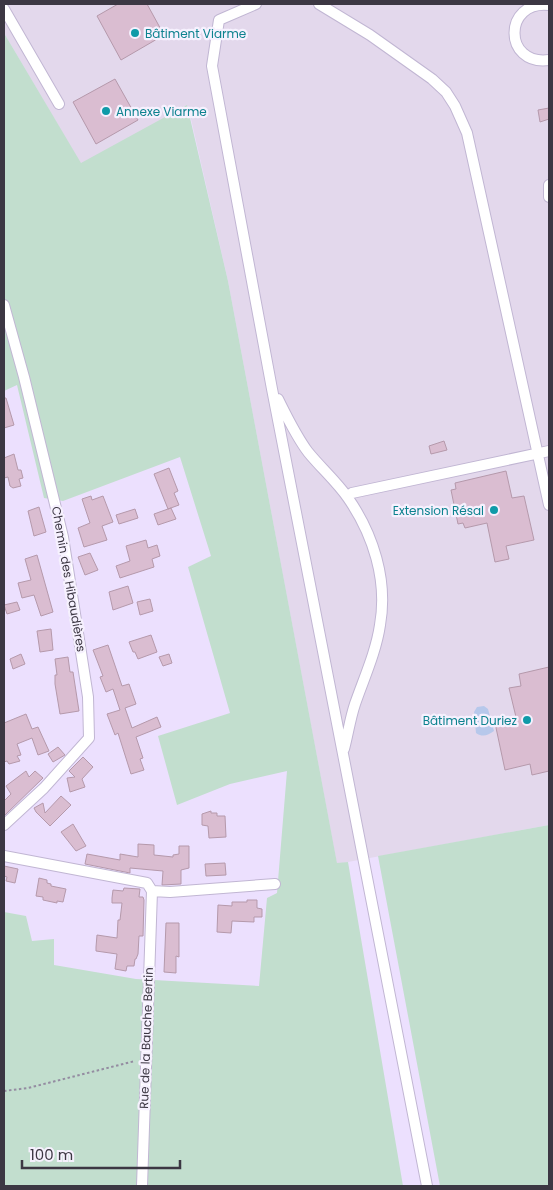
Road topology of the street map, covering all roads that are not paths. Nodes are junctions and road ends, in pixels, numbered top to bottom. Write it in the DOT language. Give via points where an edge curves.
graph roads {
  1 [pos="256,4"];
  2 [pos="319,4"];
  3 [pos="549,5"];
  4 [pos="4,9"];
  5 [pos="549,60"];
  6 [pos="59,104"];
  7 [pos="549,185"];
  8 [pos="549,196"];
  9 [pos="4,305"];
  10 [pos="272,389"];
  11 [pos="549,451"];
  12 [pos="537,454"];
  13 [pos="347,496"];
  14 [pos="549,505"];
  15 [pos="343,752"];
  16 [pos="4,825"];
  17 [pos="4,856"];
  18 [pos="275,884"];
  19 [pos="152,890"];
  20 [pos="142,1186"];
  21 [pos="427,1186"];
  1 -- 10 [label="street" via="219,20 212,66"];
  2 -- 12 [label="street" via="432,79 455,106 467,133"];
  3 -- 5 [label="street" via="539,4 522,12 514,29 514,38 524,54 532,59"];
  4 -- 6 [label="street"];
  7 -- 8 [label="street"];
  9 -- 16 [label="street, Chemin des Hibaudières" via="63,538 88,705 88,738 44,788"];
  10 -- 13 [label="street" via="307,451"];
  10 -- 15 [label="street"];
  11 -- 12 [label="street"];
  12 -- 13 [label="street"];
  12 -- 14 [label="street"];
  13 -- 15 [label="street" via="367,531 375,553 382,598 375,647 354,706"];
  15 -- 21 [label="street"];
  17 -- 19 [label="street" via="146,883"];
  18 -- 19 [label="street" via="170,892"];
  19 -- 20 [label="street, Rue de la Bauche Bertin"];
}
